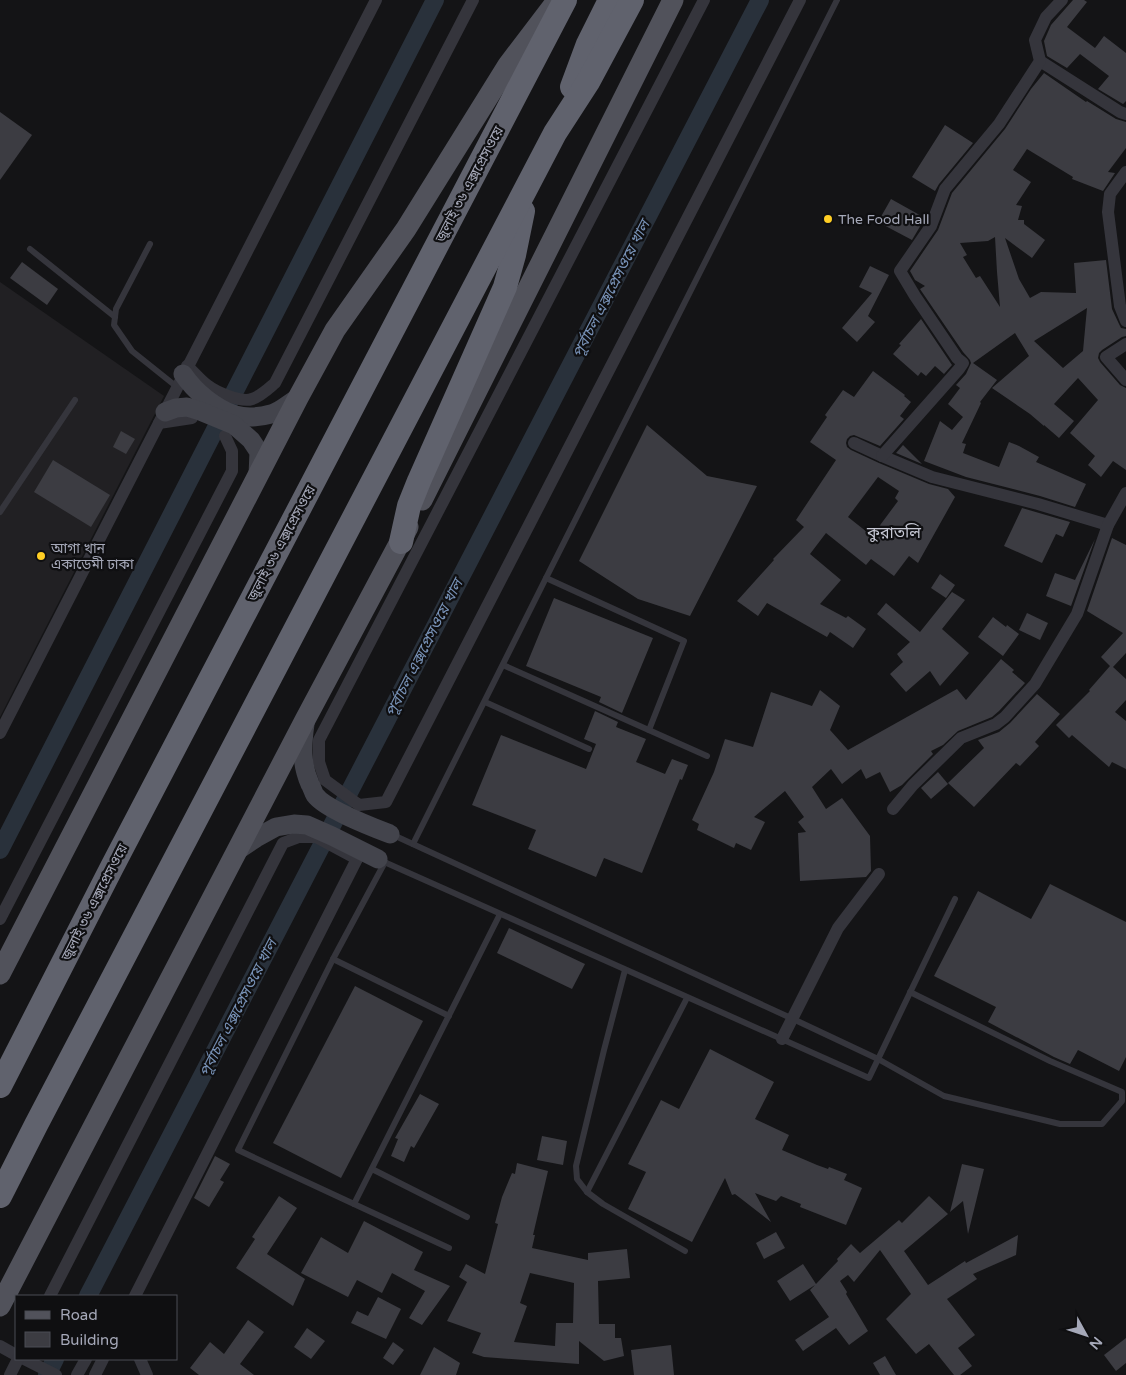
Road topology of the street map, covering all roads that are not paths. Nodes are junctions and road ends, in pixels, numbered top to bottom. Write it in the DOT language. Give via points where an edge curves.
graph roads {
  1 [pos="376,0"];
  2 [pos="472,0"];
  3 [pos="558,0"];
  4 [pos="565,0"];
  5 [pos="610,0"];
  6 [pos="632,0"];
  7 [pos="674,0"];
  8 [pos="704,0"];
  9 [pos="800,0"];
  10 [pos="837,0"];
  11 [pos="1062,0"];
  12 [pos="1040,61"];
  13 [pos="1126,114"];
  14 [pos="555,133"];
  15 [pos="1126,172"];
  16 [pos="532,176"];
  17 [pos="150,244"];
  18 [pos="30,249"];
  19 [pos="115,317"];
  20 [pos="1126,321"];
  21 [pos="1126,344"];
  22 [pos="184,378"];
  23 [pos="1126,380"];
  24 [pos="298,398"];
  25 [pos="75,400"];
  26 [pos="166,414"];
  27 [pos="192,418"];
  28 [pos="225,436"];
  29 [pos="854,443"];
  30 [pos="882,456"];
  31 [pos="258,475"];
  32 [pos="1126,493"];
  33 [pos="0,512"];
  34 [pos="1108,525"];
  35 [pos="401,542"];
  36 [pos="546,578"];
  37 [pos="503,665"];
  38 [pos="484,702"];
  39 [pos="305,720"];
  40 [pos="649,730"];
  41 [pos="0,733"];
  42 [pos="589,749"];
  43 [pos="707,756"];
  44 [pos="893,808"];
  45 [pos="390,834"];
  46 [pos="280,835"];
  47 [pos="413,844"];
  48 [pos="238,850"];
  49 [pos="359,855"];
  50 [pos="382,861"];
  51 [pos="880,874"];
  52 [pos="955,899"];
  53 [pos="500,914"];
  54 [pos="0,919"];
  55 [pos="333,959"];
  56 [pos="625,970"];
  57 [pos="0,974"];
  58 [pos="910,992"];
  59 [pos="687,998"];
  60 [pos="449,1016"];
  61 [pos="793,1019"];
  62 [pos="782,1039"];
  63 [pos="878,1059"];
  64 [pos="0,1086"];
  65 [pos="372,1169"];
  66 [pos="587,1192"];
  67 [pos="0,1196"];
  68 [pos="354,1204"];
  69 [pos="467,1217"];
  70 [pos="449,1248"];
  71 [pos="685,1250"];
  72 [pos="50,1295"];
  73 [pos="136,1295"];
  74 [pos="0,1306"];
  75 [pos="0,1346"];
  76 [pos="15,1354"];
  77 [pos="18,1360"];
  78 [pos="26,1360"];
  79 [pos="85,1360"];
  80 [pos="102,1360"];
  81 [pos="140,1360"];
  82 [pos="10,1375"];
  83 [pos="56,1375"];
  84 [pos="77,1375"];
  85 [pos="95,1375"];
  86 [pos="147,1375"];
  1 -- 22 [label="street"];
  2 -- 22 [label="street" via="275,383 250,400 223,394"];
  3 -- 24 [label="main road" via="508,65 406,229 335,330"];
  4 -- 64 [label="highway, জুলাই ৩৬ এক্সপ্রেসওয়ে"];
  5 -- 14 [label="highway" via="588,44"];
  6 -- 14 [label="highway" via="588,82"];
  7 -- 35 [label="main road"];
  8 -- 9 [label="street" via="319,740 319,762 325,780 359,805 386,802"];
  10 -- 36 [label="lane"];
  11 -- 12 [label="street" via="1046,17 1035,40"];
  12 -- 13 [label="street"];
  12 -- 30 [label="street" via="999,124 945,189 931,226 900,271 963,364"];
  14 -- 16 [label="highway"];
  15 -- 20 [label="street" via="1110,194 1108,212 1120,306"];
  16 -- 35 [label="highway" via="505,286 418,481"];
  16 -- 67 [label="highway"];
  17 -- 19 [label="lane" via="116,308"];
  18 -- 19 [label="lane"];
  19 -- 22 [label="lane" via="114,325 132,351"];
  21 -- 23 [label="street" via="1106,356"];
  22 -- 24 [label="street" via="212,403 236,415 255,417 273,414"];
  22 -- 26 [label="street"];
  24 -- 31 [label="main road"];
  25 -- 33 [label="lane"];
  26 -- 27 [label="street"];
  26 -- 31 [label="street" via="187,407 234,425 259,452"];
  26 -- 41 [label="street"];
  28 -- 54 [label="street" via="232,451 232,471"];
  29 -- 30 [label="street"];
  30 -- 34 [label="street" via="932,477"];
  31 -- 57 [label="main road"];
  32 -- 34 [label="street"];
  34 -- 44 [label="street" via="1077,614 1035,684 996,724 961,738"];
  35 -- 39 [label="main road"];
  36 -- 37 [label="lane"];
  36 -- 40 [label="lane" via="684,641"];
  37 -- 38 [label="lane"];
  37 -- 40 [label="lane"];
  38 -- 42 [label="lane"];
  38 -- 47 [label="lane"];
  39 -- 45 [label="street" via="303,761 315,795 326,805"];
  39 -- 48 [label="main road"];
  40 -- 43 [label="lane"];
  45 -- 47 [label="lane"];
  46 -- 48 [label="street" via="256,838"];
  46 -- 49 [label="street" via="294,824 307,826 332,836"];
  46 -- 72 [label="street"];
  47 -- 61 [label="lane"];
  48 -- 74 [label="main road"];
  49 -- 50 [label="street"];
  49 -- 73 [label="street"];
  50 -- 53 [label="lane"];
  50 -- 55 [label="lane"];
  51 -- 61 [label="street" via="838,928"];
  52 -- 58 [label="lane"];
  53 -- 56 [label="lane"];
  53 -- 60 [label="lane"];
  55 -- 60 [label="lane"];
  55 -- 68 [label="lane" via="238,1150"];
  56 -- 59 [label="lane"];
  56 -- 66 [label="lane" via="576,1166 577,1179"];
  58 -- 63 [label="lane"];
  58 -- 63 [label="lane" via="1050,1061 1122,1092 1122,1101 1102,1124 1060,1124 944,1096"];
  59 -- 62 [label="lane"];
  59 -- 66 [label="lane"];
  60 -- 65 [label="lane"];
  61 -- 62 [label="street"];
  61 -- 63 [label="lane"];
  62 -- 63 [label="lane" via="869,1078"];
  65 -- 68 [label="lane"];
  65 -- 69 [label="lane"];
  66 -- 71 [label="lane"];
  68 -- 70 [label="lane"];
  75 -- 76 [label="street"];
  77 -- 82 [label="street"];
  78 -- 83 [label="street"];
  79 -- 84 [label="street"];
  80 -- 85 [label="street"];
  81 -- 86 [label="street"];
}
